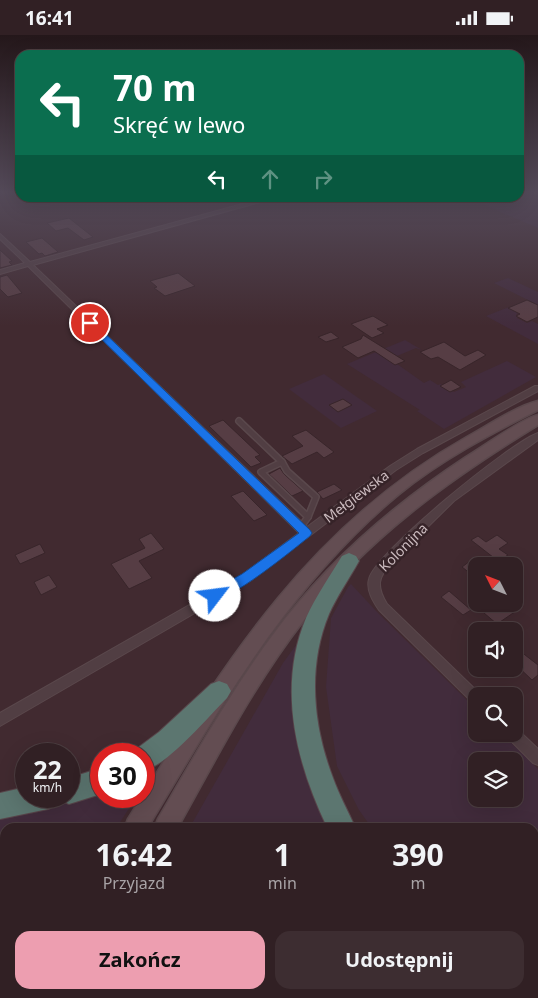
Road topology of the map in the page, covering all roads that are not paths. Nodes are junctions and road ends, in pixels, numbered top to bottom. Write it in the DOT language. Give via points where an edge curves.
graph roads {
  1 [pos="0,236"];
  2 [pos="133,236"];
  3 [pos="30,264"];
  4 [pos="0,272"];
  5 [pos="538,389"];
  6 [pos="538,405"];
  7 [pos="538,419"];
  8 [pos="239,421"];
  9 [pos="538,436"];
  10 [pos="282,462"];
  11 [pos="308,517"];
  12 [pos="303,531"];
  13 [pos="349,561"];
  14 [pos="468,690"];
  15 [pos="219,691"];
  16 [pos="0,720"];
  17 [pos="521,742"];
  18 [pos="155,750"];
  19 [pos="538,758"];
  20 [pos="15,803"];
  21 [pos="0,806"];
  22 [pos="138,823"];
  23 [pos="168,823"];
  24 [pos="339,823"];
  1 -- 3 [label="street"];
  2 -- 3 [label="street"];
  3 -- 4 [label="street"];
  3 -- 12 [label="street"];
  5 -- 12 [label="street, Mełgiewska" via="462,427 406,460"];
  6 -- 15 [label="main road" via="441,458 362,518 319,560 285,600"];
  7 -- 13 [label="main road" via="437,484"];
  8 -- 10 [label="lane"];
  9 -- 14 [label="street, Kolonijna" via="451,499 388,559 374,580 376,596 383,607"];
  10 -- 11 [label="lane" via="287,471 316,497"];
  10 -- 11 [label="lane" via="261,472"];
  11 -- 12 [label="lane"];
  12 -- 16 [label="street, Mełgiewska" via="246,578"];
  13 -- 23 [label="main road" via="304,608 277,644"];
  13 -- 24 [label="highway" via="315,623 304,672 308,741 325,794"];
  15 -- 18 [label="highway"];
  15 -- 22 [label="main road"];
  17 -- 19 [label="street"];
  20 -- 21 [label="highway"];
}
